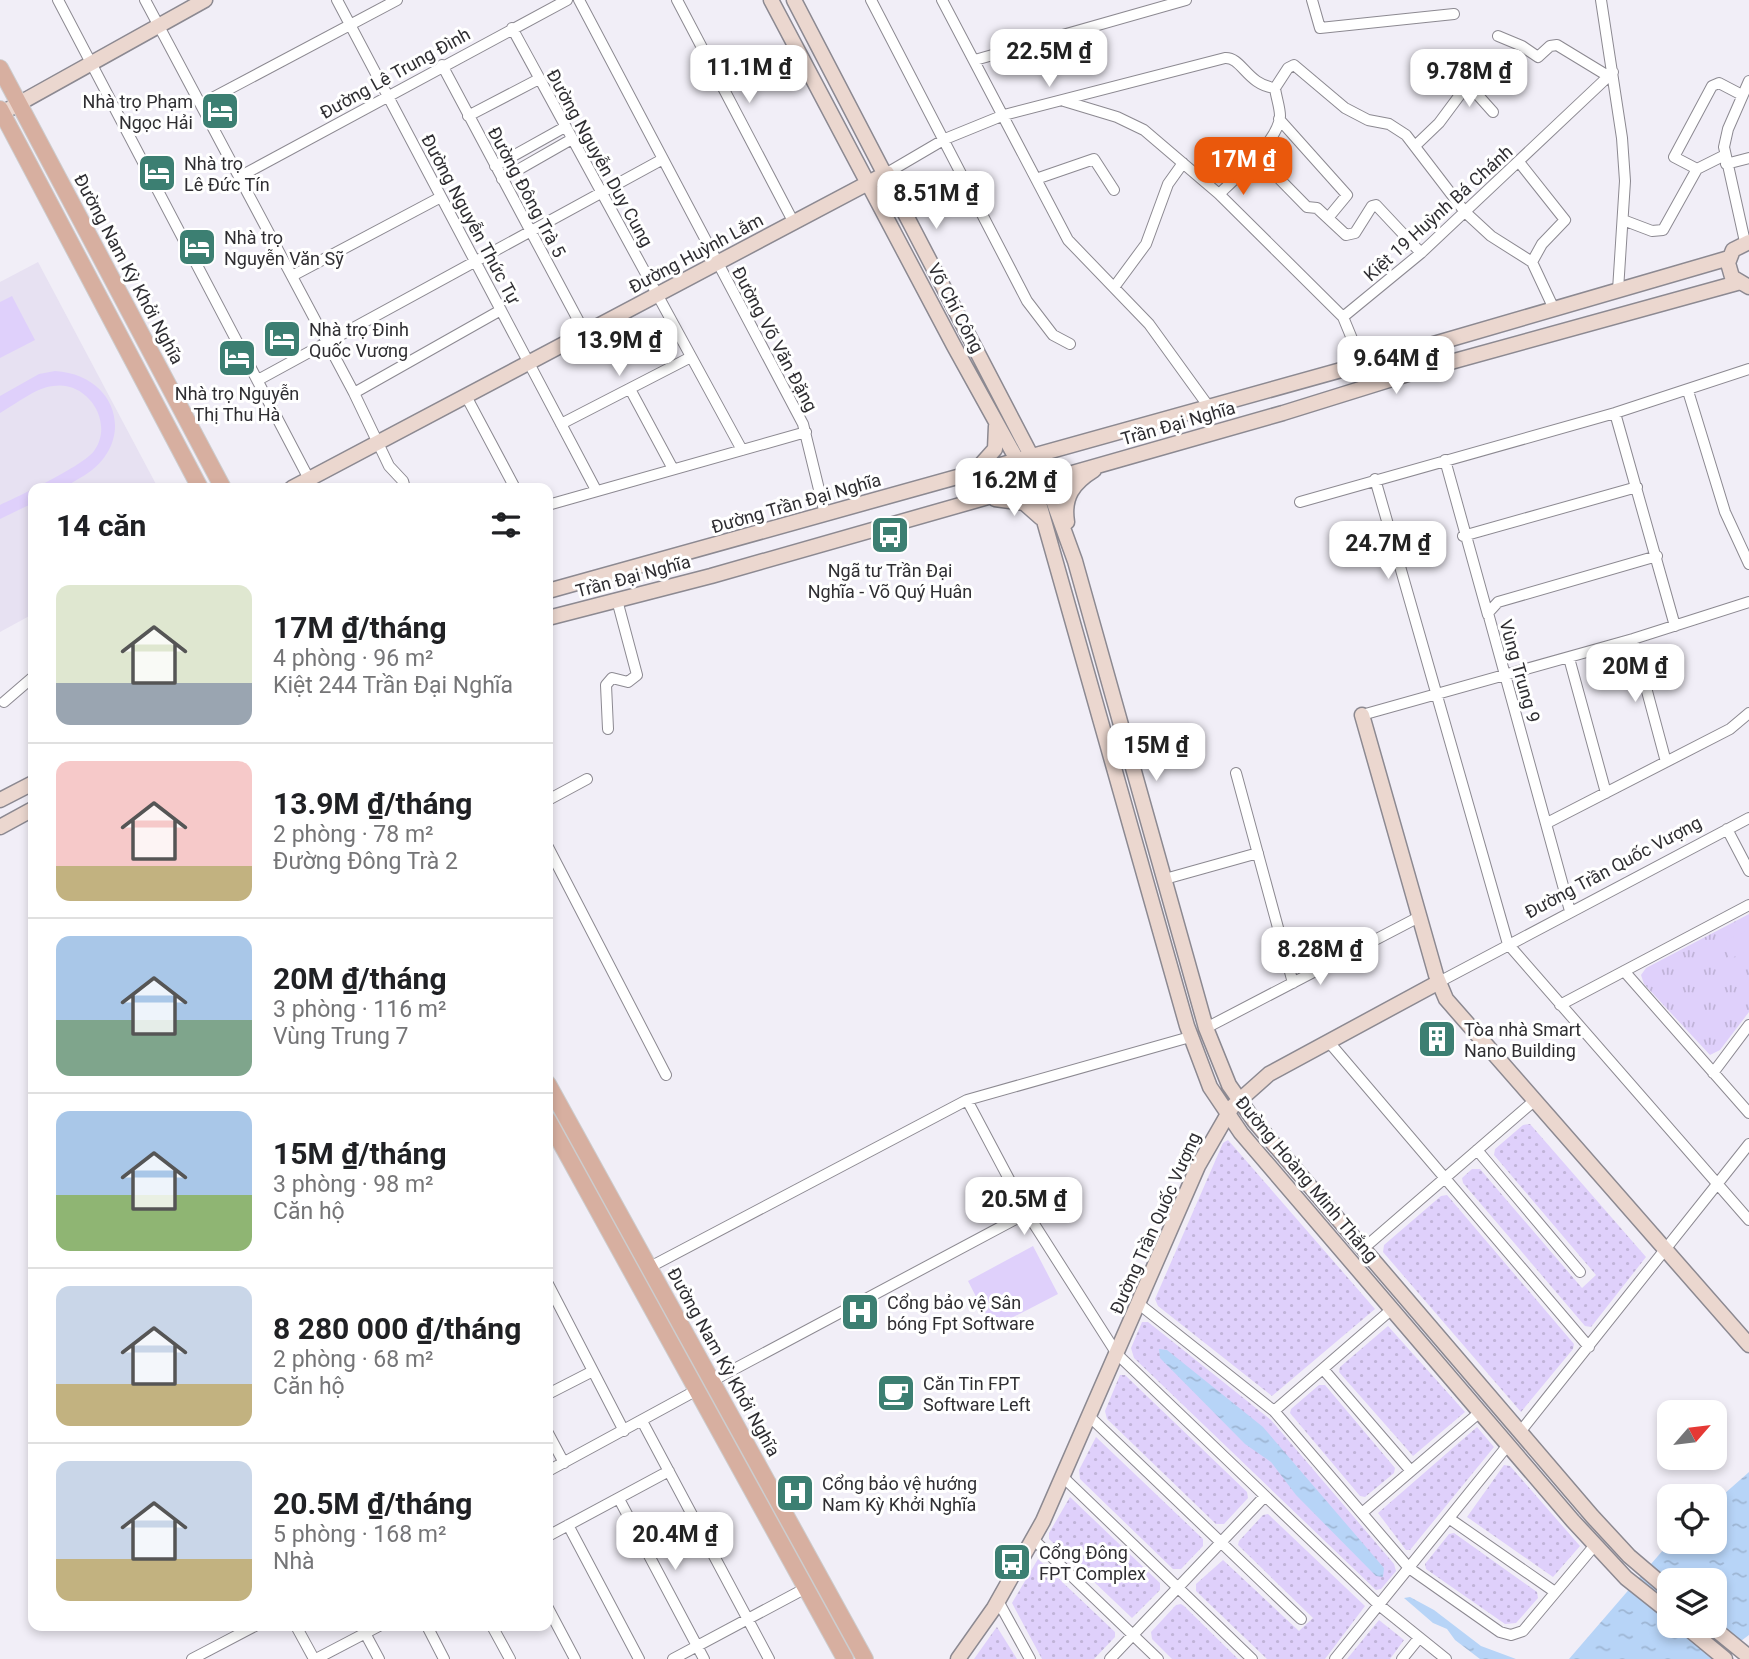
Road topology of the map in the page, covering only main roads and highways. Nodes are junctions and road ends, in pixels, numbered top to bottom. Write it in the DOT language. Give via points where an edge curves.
graph roads {
  1 [pos="205,0"];
  2 [pos="771,0"];
  3 [pos="794,0"];
  4 [pos="0,68"];
  5 [pos="18,102"];
  6 [pos="1,112"];
  7 [pos="890,171"];
  8 [pos="868,183"];
  9 [pos="1747,242"];
  10 [pos="1729,258"];
  11 [pos="1743,285"];
  12 [pos="1413,350"];
  13 [pos="1418,371"];
  14 [pos="992,415"];
  15 [pos="1054,449"];
  16 [pos="1025,457"];
  17 [pos="1112,461"];
  18 [pos="970,473"];
  19 [pos="1038,482"];
  20 [pos="197,483"];
  21 [pos="220,483"];
  22 [pos="301,483"];
  23 [pos="983,498"];
  24 [pos="1049,533"];
  25 [pos="702,550"];
  26 [pos="1075,561"];
  27 [pos="710,576"];
  28 [pos="553,590"];
  29 [pos="553,617"];
  30 [pos="1362,715"];
  31 [pos="27,786"];
  32 [pos="0,800"];
  33 [pos="28,812"];
  34 [pos="0,827"];
  35 [pos="1165,879"];
  36 [pos="1147,884"];
  37 [pos="1439,982"];
  38 [pos="553,1093"];
  39 [pos="1238,1100"];
  40 [pos="1227,1115"];
  41 [pos="553,1142"];
  42 [pos="1363,1248"];
  43 [pos="1350,1260"];
  44 [pos="1749,1345"];
  45 [pos="1520,1432"];
  46 [pos="1508,1445"];
  47 [pos="1657,1581"];
  48 [pos="1657,1603"];
  49 [pos="1700,1638"];
  50 [pos="1726,1638"];
  51 [pos="1748,1656"];
  52 [pos="845,1659"];
  53 [pos="865,1659"];
  54 [pos="958,1659"];
  55 [pos="1726,1659"];
  1 -- 5 [label="main road"];
  2 -- 8 [label="main road, Võ Chí Công"];
  3 -- 7 [label="main road, Võ Chí Công"];
  4 -- 5 [label="main road, Đường Nam Kỳ Khởi Nghĩa"];
  5 -- 6 [label="main road"];
  5 -- 21 [label="main road, Đường Nam Kỳ Khởi Nghĩa"];
  6 -- 20 [label="main road"];
  7 -- 8 [label="main road, Đường Huỳnh Lắm"];
  7 -- 16 [label="main road, Võ Chí Công"];
  8 -- 14 [label="main road, Võ Chí Công"];
  8 -- 22 [label="main road, Đường Huỳnh Lắm"];
  9 -- 10 [label="main road"];
  10 -- 11 [label="main road" via="1729,270"];
  10 -- 12 [label="main road, Trần Đại Nghĩa"];
  11 -- 13 [label="main road, Trần Đại Nghĩa"];
  12 -- 13 [label="main road"];
  12 -- 15 [label="main road, Trần Đại Nghĩa"];
  13 -- 17 [label="main road, Trần Đại Nghĩa"];
  14 -- 16 [label="main road, Võ Chí Công"];
  14 -- 18 [label="main road" via="997,429 995,450"];
  15 -- 16 [label="main road, Đường Trần Đại Nghĩa"];
  16 -- 18 [label="main road, Đường Trần Đại Nghĩa"];
  16 -- 19 [label="main road, Võ Chí Công"];
  17 -- 19 [label="main road, Trần Đại Nghĩa"];
  17 -- 26 [label="main road" via="1082,478 1068,496 1066,517"];
  18 -- 25 [label="main road, Đường Trần Đại Nghĩa"];
  19 -- 23 [label="main road, Trần Đại Nghĩa"];
  19 -- 24 [label="main road, Đường Hoàng Minh Thắng"];
  19 -- 26 [label="main road, Đường Hoàng Minh Thắng"];
  23 -- 24 [label="main road" via="1024,503 1040,516"];
  23 -- 27 [label="main road, Trần Đại Nghĩa"];
  24 -- 36 [label="main road, Đường Hoàng Minh Thắng"];
  25 -- 27 [label="main road"];
  25 -- 28 [label="main road, Đường Trần Đại Nghĩa"];
  26 -- 35 [label="main road, Đường Hoàng Minh Thắng"];
  27 -- 29 [label="main road, Trần Đại Nghĩa"];
  30 -- 37 [label="main road"];
  31 -- 32 [label="main road"];
  33 -- 34 [label="main road"];
  35 -- 36 [label="main road"];
  35 -- 39 [label="main road, Đường Hoàng Minh Thắng" via="1206,1028"];
  36 -- 40 [label="main road, Đường Hoàng Minh Thắng" via="1190,1037"];
  37 -- 39 [label="main road, Đường Trần Quốc Vượng" via="1262,1078"];
  37 -- 44 [label="main road" via="1450,1005"];
  38 -- 53 [label="main road, Đường Nam Kỳ Khởi Nghĩa"];
  39 -- 40 [label="main road, Đường Trần Quốc Vượng"];
  39 -- 42 [label="main road, Đường Hoàng Minh Thắng"];
  40 -- 43 [label="main road, Đường Hoàng Minh Thắng"];
  40 -- 54 [label="main road, Đường Trần Quốc Vượng" via="1198,1166 1064,1478 998,1601"];
  41 -- 52 [label="main road"];
  42 -- 43 [label="main road"];
  42 -- 45 [label="main road, Đường Hoàng Minh Thắng"];
  43 -- 46 [label="main road, Đường Hoàng Minh Thắng"];
  45 -- 46 [label="main road"];
  45 -- 47 [label="main road, Đường Hoàng Minh Thắng" via="1638,1566"];
  46 -- 48 [label="main road, Đường Hoàng Minh Thắng" via="1626,1578"];
  49 -- 55 [label="main road"];
  50 -- 51 [label="main road"];
}
